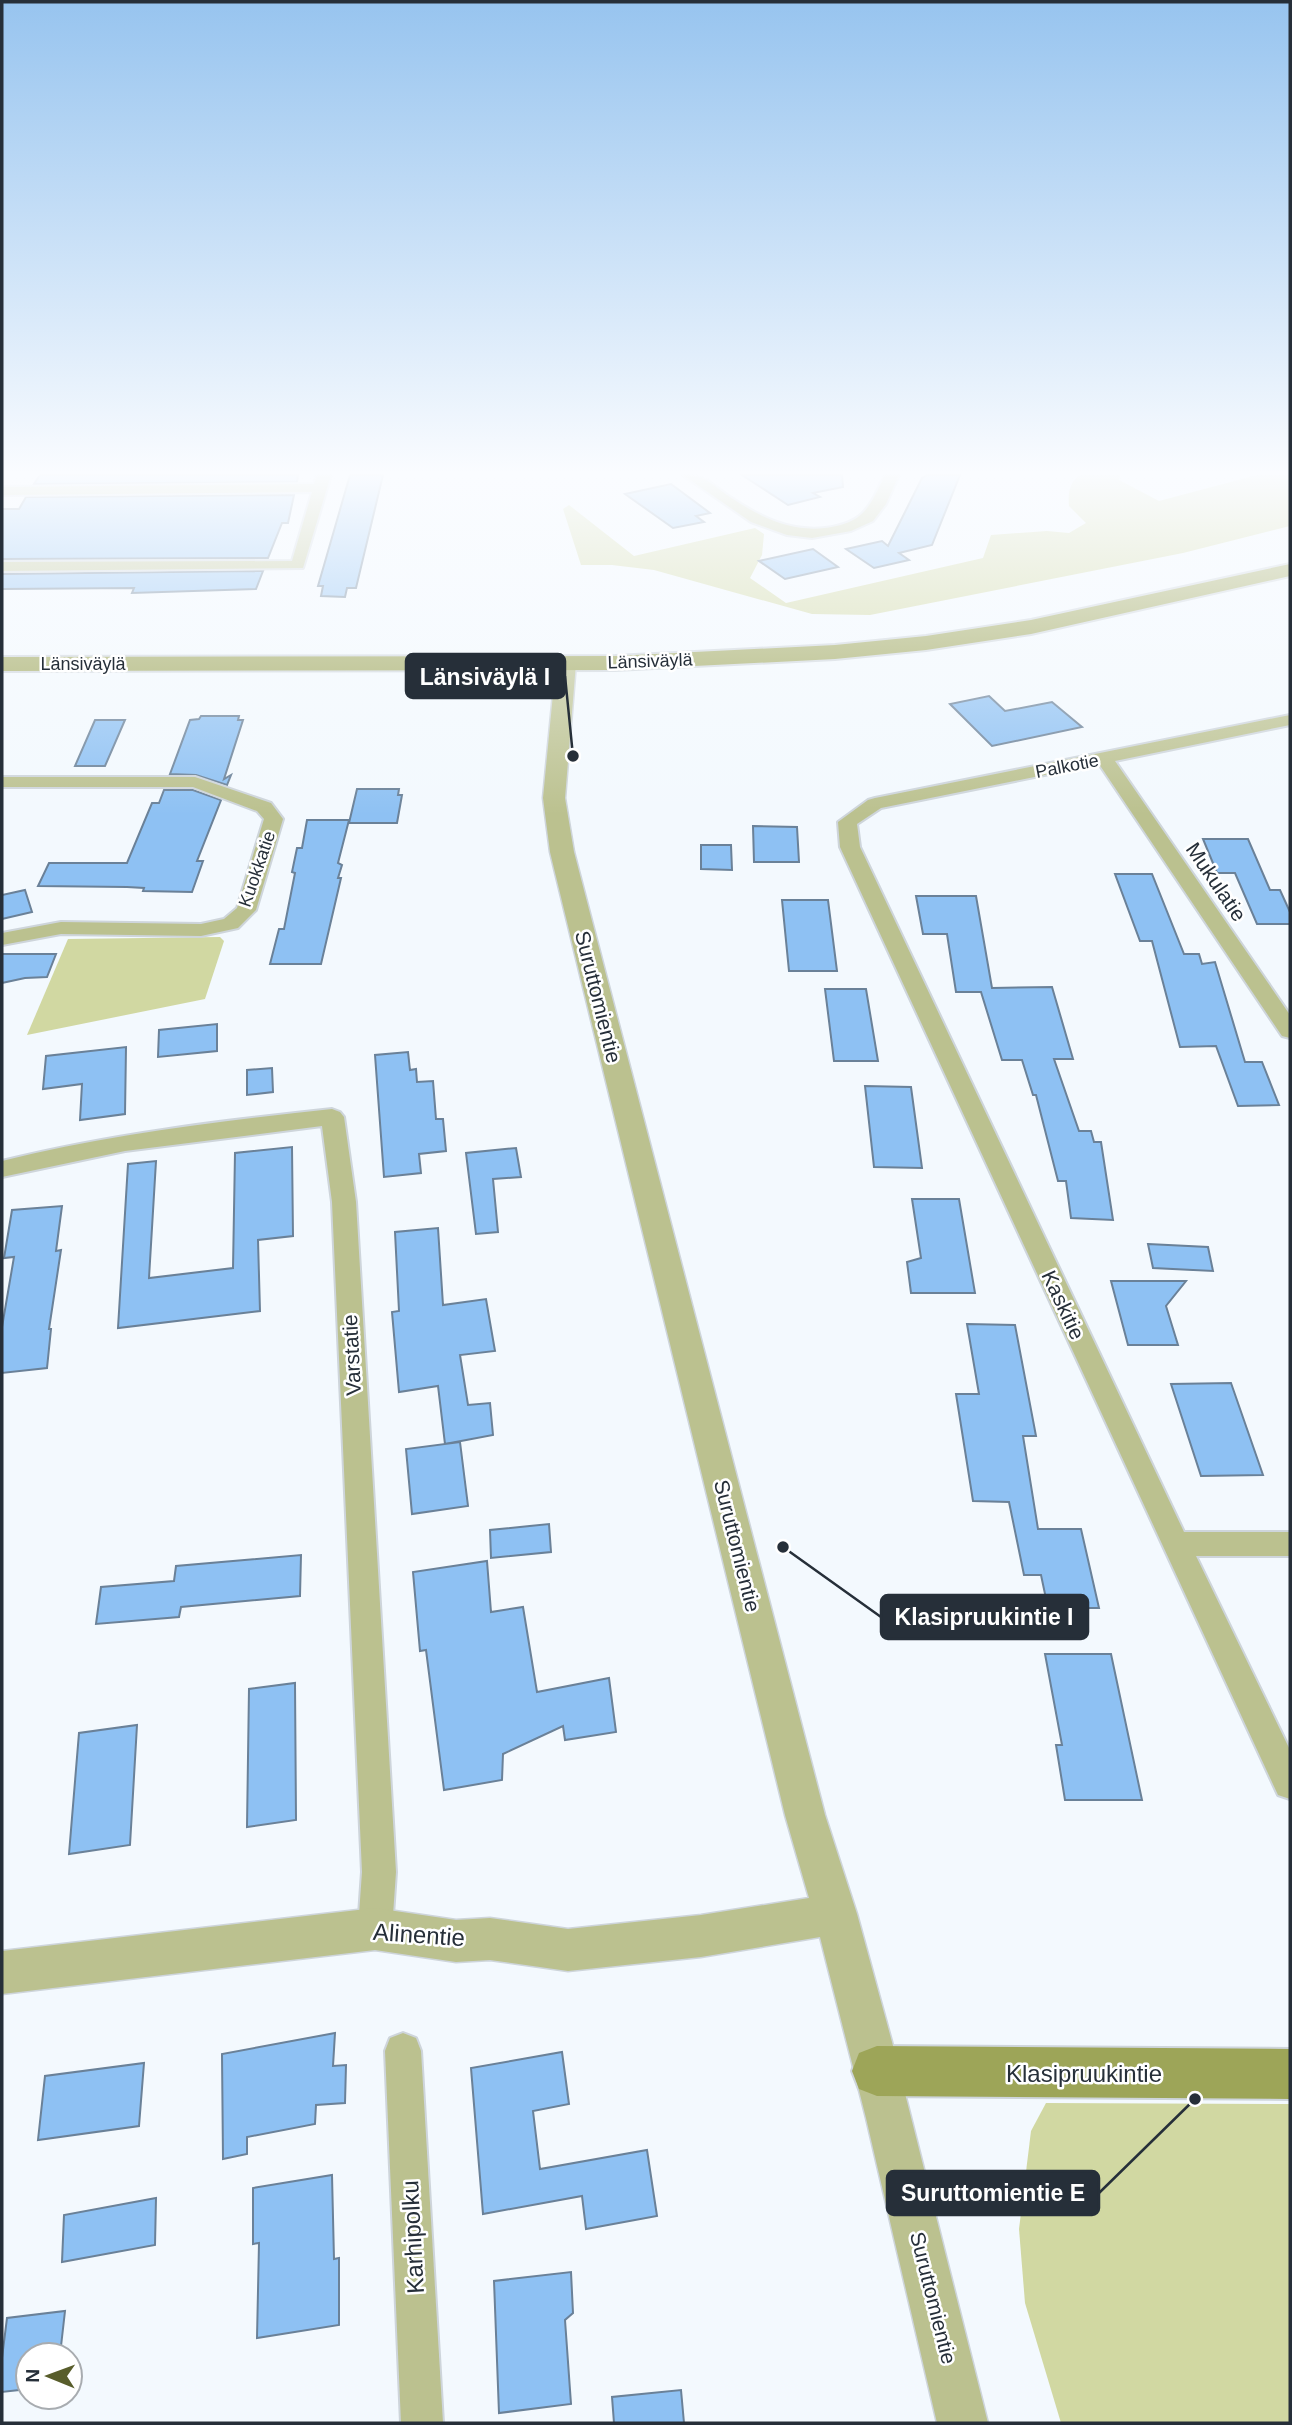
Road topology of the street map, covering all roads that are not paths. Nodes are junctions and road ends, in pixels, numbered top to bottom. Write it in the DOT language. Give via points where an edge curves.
graph roads {
  1 [pos="1210,588"];
  2 [pos="566,663"];
  3 [pos="2,664"];
  4 [pos="1290,720"];
  5 [pos="1105,759"];
  6 [pos="2,782"];
  7 [pos="847,822"];
  8 [pos="2,939"];
  9 [pos="1290,1031"];
  10 [pos="2,1169"];
  11 [pos="1290,1544"];
  12 [pos="1175,1545"];
  13 [pos="1290,1784"];
  14 [pos="836,1914"];
  15 [pos="375,1929"];
  16 [pos="2,1973"];
  17 [pos="403,2051"];
  18 [pos="877,2071"];
  19 [pos="1290,2074"];
  20 [pos="422,2423"];
  21 [pos="963,2423"];
  1 -- 2 [label="main road, Länsiväylä" via="1074,619 926,643 762,657"];
  2 -- 3 [label="main road, Länsiväylä"];
  2 -- 14 [label="street, Suruttomientie" via="554,798 562,852 805,1815"];
  4 -- 5 [label="street, Palkotie"];
  5 -- 7 [label="street, Palkotie" via="875,804"];
  5 -- 9 [label="street, Mukulatie"];
  6 -- 8 [label="street, Kuokkatie" via="195,782 264,807 274,819 246,910 231,924 201,930 61,928"];
  7 -- 12 [label="street, Kaskitie" via="850,847"];
  10 -- 15 [label="street, Varstatie" via="57,1154 155,1138 332,1116 344,1202 379,1872"];
  11 -- 12 [label="street"];
  12 -- 13 [label="street, Kaskitie"];
  14 -- 15 [label="street, Alinentie" via="701,1936 568,1950"];
  14 -- 18 [label="street, Suruttomientie"];
  15 -- 16 [label="street, Alinentie"];
  17 -- 20 [label="street, Karhipolku"];
  18 -- 19 [label="main road, Klasipruukintie"];
  18 -- 21 [label="street, Suruttomientie"];
}
